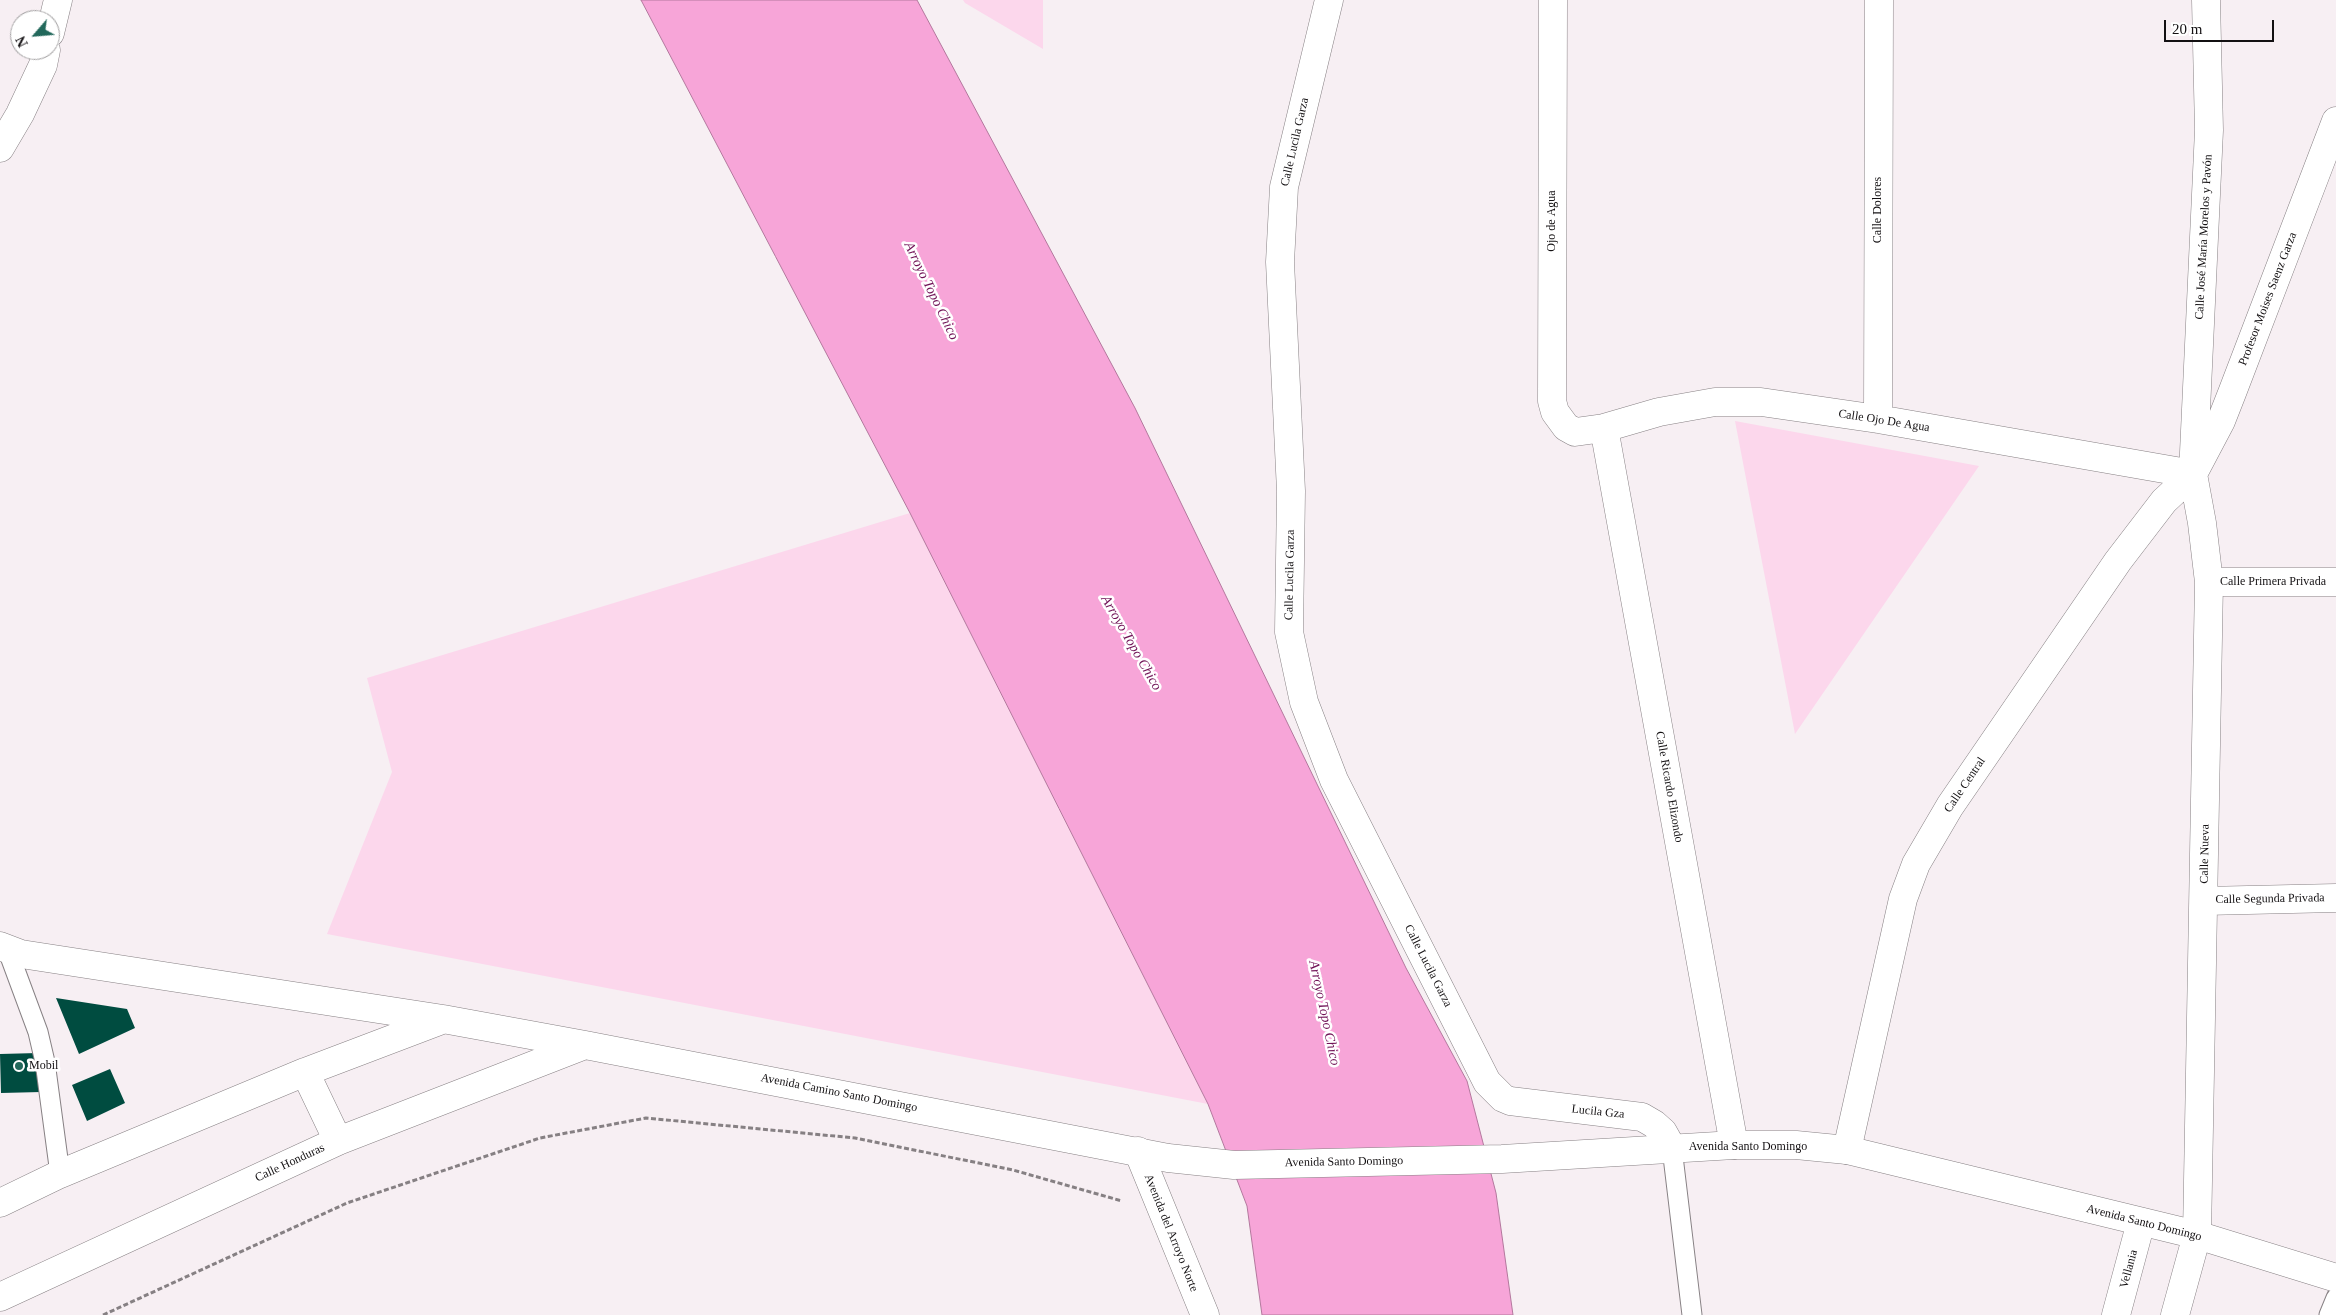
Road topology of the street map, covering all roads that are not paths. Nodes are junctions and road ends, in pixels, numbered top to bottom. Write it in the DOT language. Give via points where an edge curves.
graph roads {
  1 [pos="1329,0"];
  2 [pos="1553,0"];
  3 [pos="1879,0"];
  4 [pos="2206,0"];
  5 [pos="44,60"];
  6 [pos="2336,121"];
  7 [pos="0,148"];
  8 [pos="1878,419"];
  9 [pos="1604,428"];
  10 [pos="1576,432"];
  11 [pos="2193,474"];
  12 [pos="2209,582"];
  13 [pos="2336,582"];
  14 [pos="2336,898"];
  15 [pos="2204,901"];
  16 [pos="4,949"];
  17 [pos="443,1019"];
  18 [pos="586,1044"];
  19 [pos="305,1072"];
  20 [pos="1510,1101"];
  21 [pos="338,1141"];
  22 [pos="1734,1145"];
  23 [pos="1672,1148"];
  24 [pos="1847,1150"];
  25 [pos="1138,1151"];
  26 [pos="1234,1165"];
  27 [pos="60,1174"];
  28 [pos="0,1203"];
  29 [pos="2141,1222"];
  30 [pos="2197,1236"];
  31 [pos="2336,1278"];
  32 [pos="0,1297"];
  33 [pos="2336,1298"];
  34 [pos="1205,1315"];
  35 [pos="1692,1315"];
  36 [pos="2116,1315"];
  37 [pos="2175,1315"];
  38 [pos="2330,1315"];
  1 -- 20 [label="street, Calle Lucila Garza" via="1284,187 1280,262 1291,491 1289,632 1304,702 1334,780 1487,1082"];
  2 -- 10 [label="street, Ojo de Agua" via="1552,401 1560,421"];
  3 -- 8 [label="street, Calle Dolores"];
  4 -- 11 [label="street, Calle José María Morelos y Pavón" via="2209,130"];
  5 -- 7 [label="street" via="20,114"];
  6 -- 11 [label="street, Profesor Moises Saenz Garza" via="2221,421"];
  8 -- 9 [label="street, Calle Ojo De Agua" via="1761,402 1715,402 1659,412"];
  8 -- 11 [label="street, Calle Ojo De Agua"];
  9 -- 10 [label="street, Calle Ojo De Agua"];
  9 -- 22 [label="street, Calle Ricardo Elizondo"];
  11 -- 12 [label="street, Calle Nueva"];
  11 -- 24 [label="street, Calle Central" via="2164,501 2123,554 1950,806 1916,864 1903,899"];
  12 -- 13 [label="street, Calle Primera Privada"];
  12 -- 15 [label="street, Calle Nueva"];
  14 -- 15 [label="street, Calle Segunda Privada"];
  15 -- 30 [label="street, Calle Nueva"];
  16 -- 17 [label="street, Avenida Camino Santo Domingo"];
  16 -- 27 [label="lane" via="44,1054"];
  17 -- 18 [label="street, Avenida Camino Santo Domingo"];
  17 -- 19 [label="street"];
  18 -- 21 [label="street, Calle Honduras"];
  18 -- 25 [label="street, Avenida Camino Santo Domingo"];
  19 -- 21 [label="street"];
  19 -- 27 [label="street"];
  20 -- 23 [label="street, Lucila Gza" via="1642,1118 1663,1132"];
  21 -- 32 [label="street, Calle Honduras"];
  22 -- 23 [label="street, Avenida Santo Domingo"];
  22 -- 24 [label="street, Avenida Santo Domingo" via="1796,1145"];
  23 -- 26 [label="street, Avenida Santo Domingo" via="1502,1159"];
  23 -- 35 [label="lane"];
  24 -- 29 [label="street, Avenida Santo Domingo"];
  25 -- 26 [label="street, Avenida Camino Santo Domingo" via="1168,1158"];
  25 -- 34 [label="street, Avenida del Arroyo Norte"];
  27 -- 28 [label="street"];
  29 -- 30 [label="street, Avenida Santo Domingo"];
  29 -- 36 [label="street, Vellania"];
  30 -- 31 [label="street, Avenida Santo Domingo"];
  30 -- 37 [label="street"];
  33 -- 38 [label="lane"];
}
